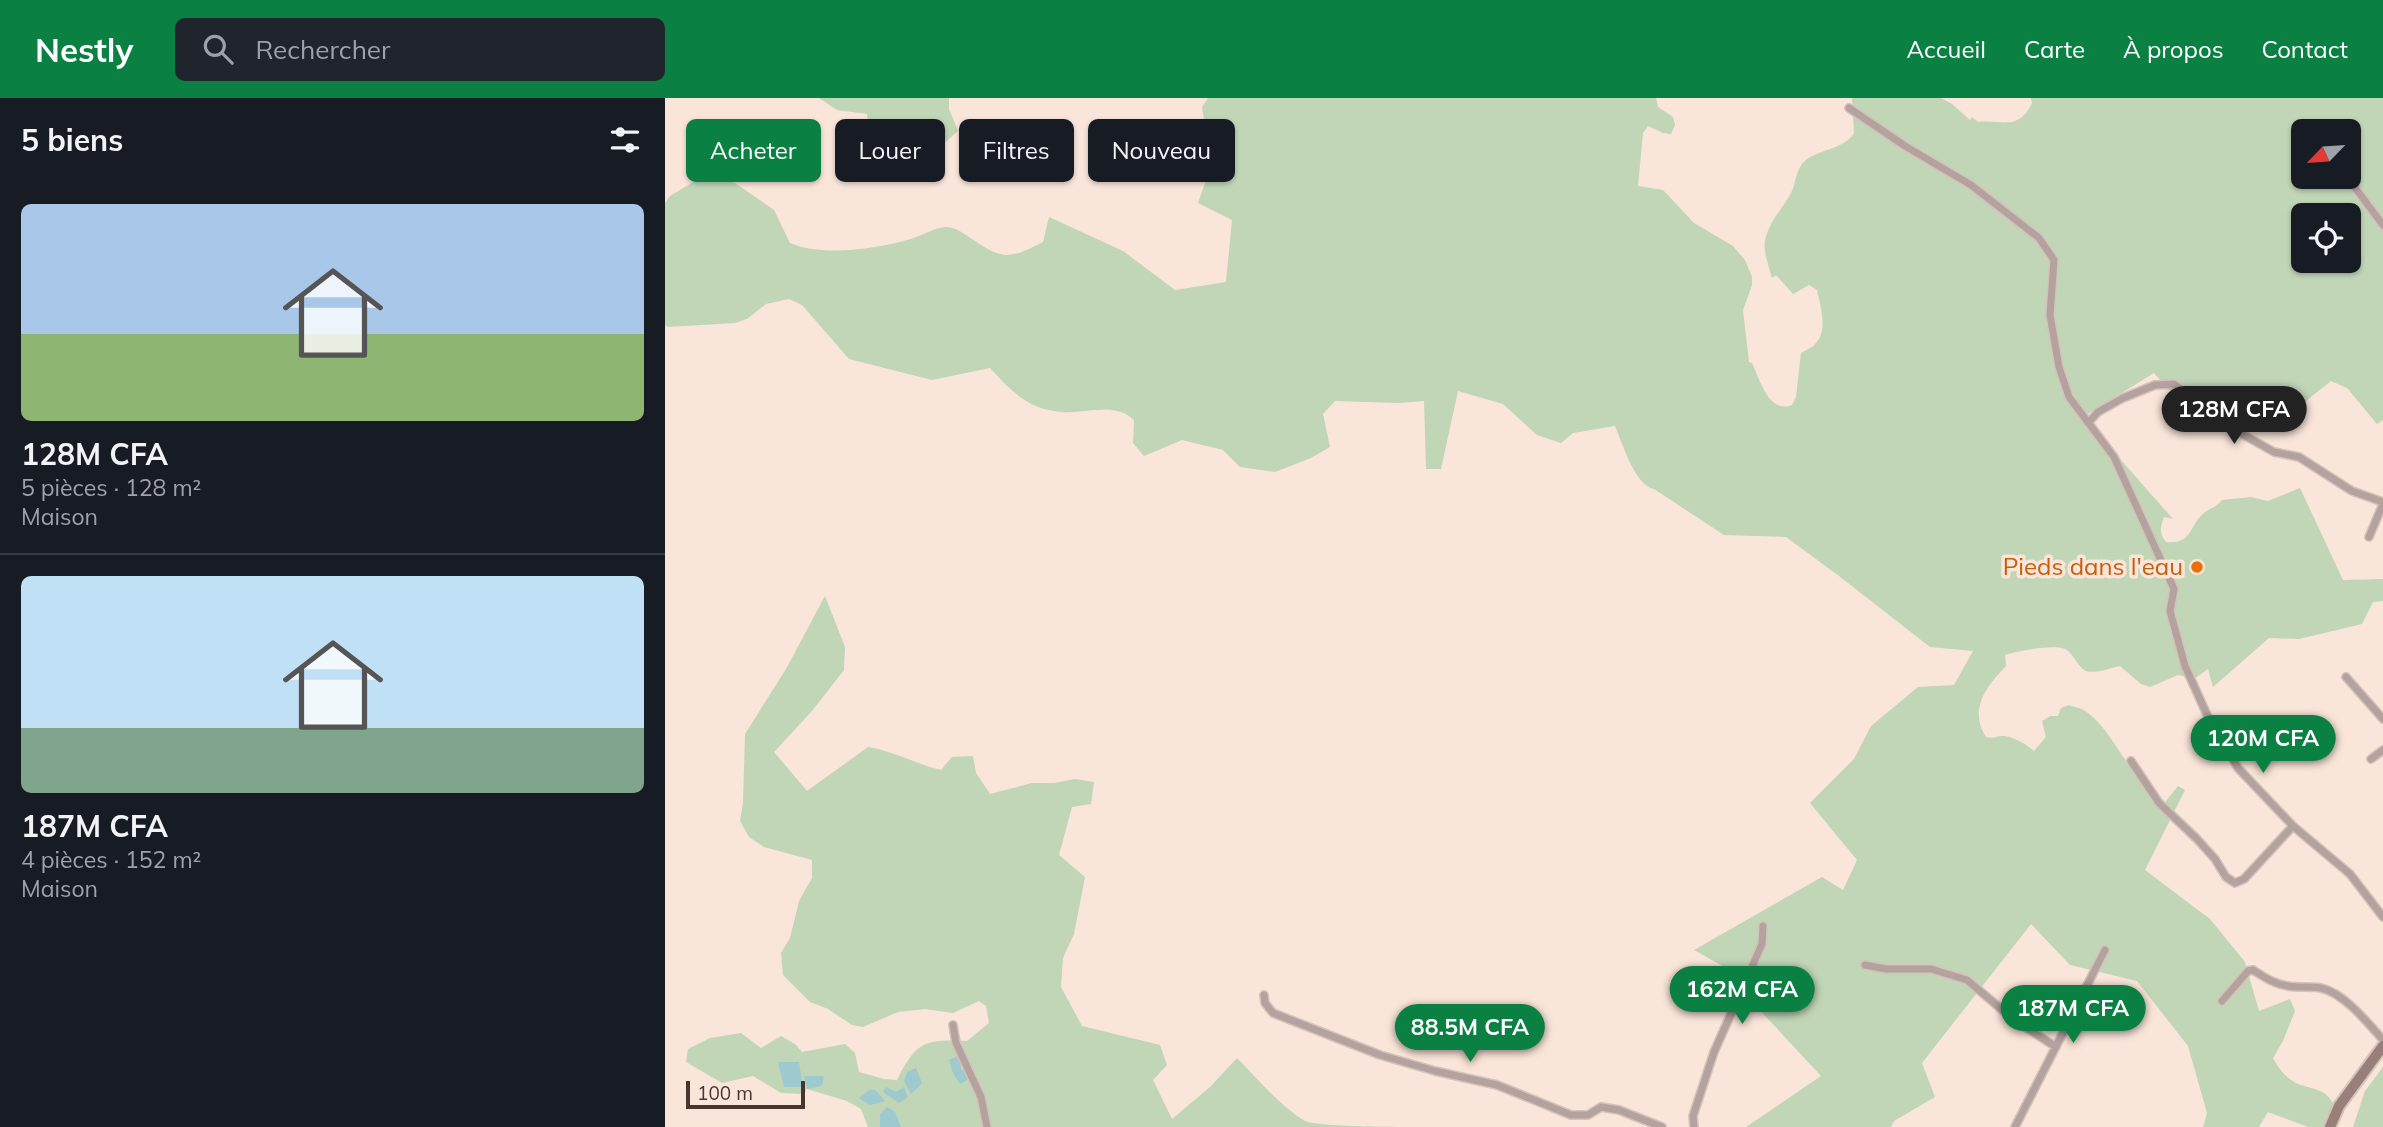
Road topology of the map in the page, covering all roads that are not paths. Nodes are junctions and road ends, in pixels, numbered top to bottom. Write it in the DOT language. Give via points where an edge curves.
graph roads {
  1 [pos="1849,108"];
  2 [pos="2356,189"];
  3 [pos="2383,225"];
  4 [pos="2088,423"];
  5 [pos="2383,503"];
  6 [pos="2369,537"];
  7 [pos="2346,677"];
  8 [pos="2383,719"];
  9 [pos="2383,750"];
  10 [pos="2371,760"];
  11 [pos="2130,761"];
  12 [pos="2293,826"];
  13 [pos="2383,917"];
  14 [pos="1763,926"];
  15 [pos="2105,950"];
  16 [pos="1865,965"];
  17 [pos="1263,995"];
  18 [pos="2222,1001"];
  19 [pos="953,1026"];
  20 [pos="2383,1040"];
  21 [pos="2383,1046"];
  22 [pos="2056,1047"];
  23 [pos="986,1127"];
  24 [pos="1662,1127"];
  25 [pos="1694,1127"];
  26 [pos="2015,1127"];
  27 [pos="2330,1127"];
  1 -- 4 [label="street" via="1971,185 2039,238 2054,260 2050,314 2059,367 2069,397"];
  2 -- 3 [label="street"];
  4 -- 5 [label="street" via="2123,398 2155,385 2174,384 2235,430 2274,452 2299,457 2352,491"];
  4 -- 12 [label="street" via="2114,457 2174,589 2170,611 2185,666 2208,717 2238,768"];
  5 -- 6 [label="street"];
  7 -- 8 [label="street"];
  9 -- 10 [label="street"];
  11 -- 12 [label="street" via="2159,803 2235,883"];
  12 -- 13 [label="street" via="2350,874"];
  14 -- 25 [label="street" via="1762,944 1714,1052 1693,1116"];
  15 -- 22 [label="street"];
  16 -- 22 [label="street" via="1931,970 1967,980 2013,1020"];
  17 -- 24 [label="street" via="1273,1013 1380,1055 1497,1085 1571,1115 1588,1115 1601,1107"];
  18 -- 20 [label="street" via="2253,970 2273,982 2322,988 2336,995"];
  19 -- 23 [label="street" via="981,1097"];
  21 -- 27 [label="main road" via="2339,1106"];
  22 -- 26 [label="street"];
}
